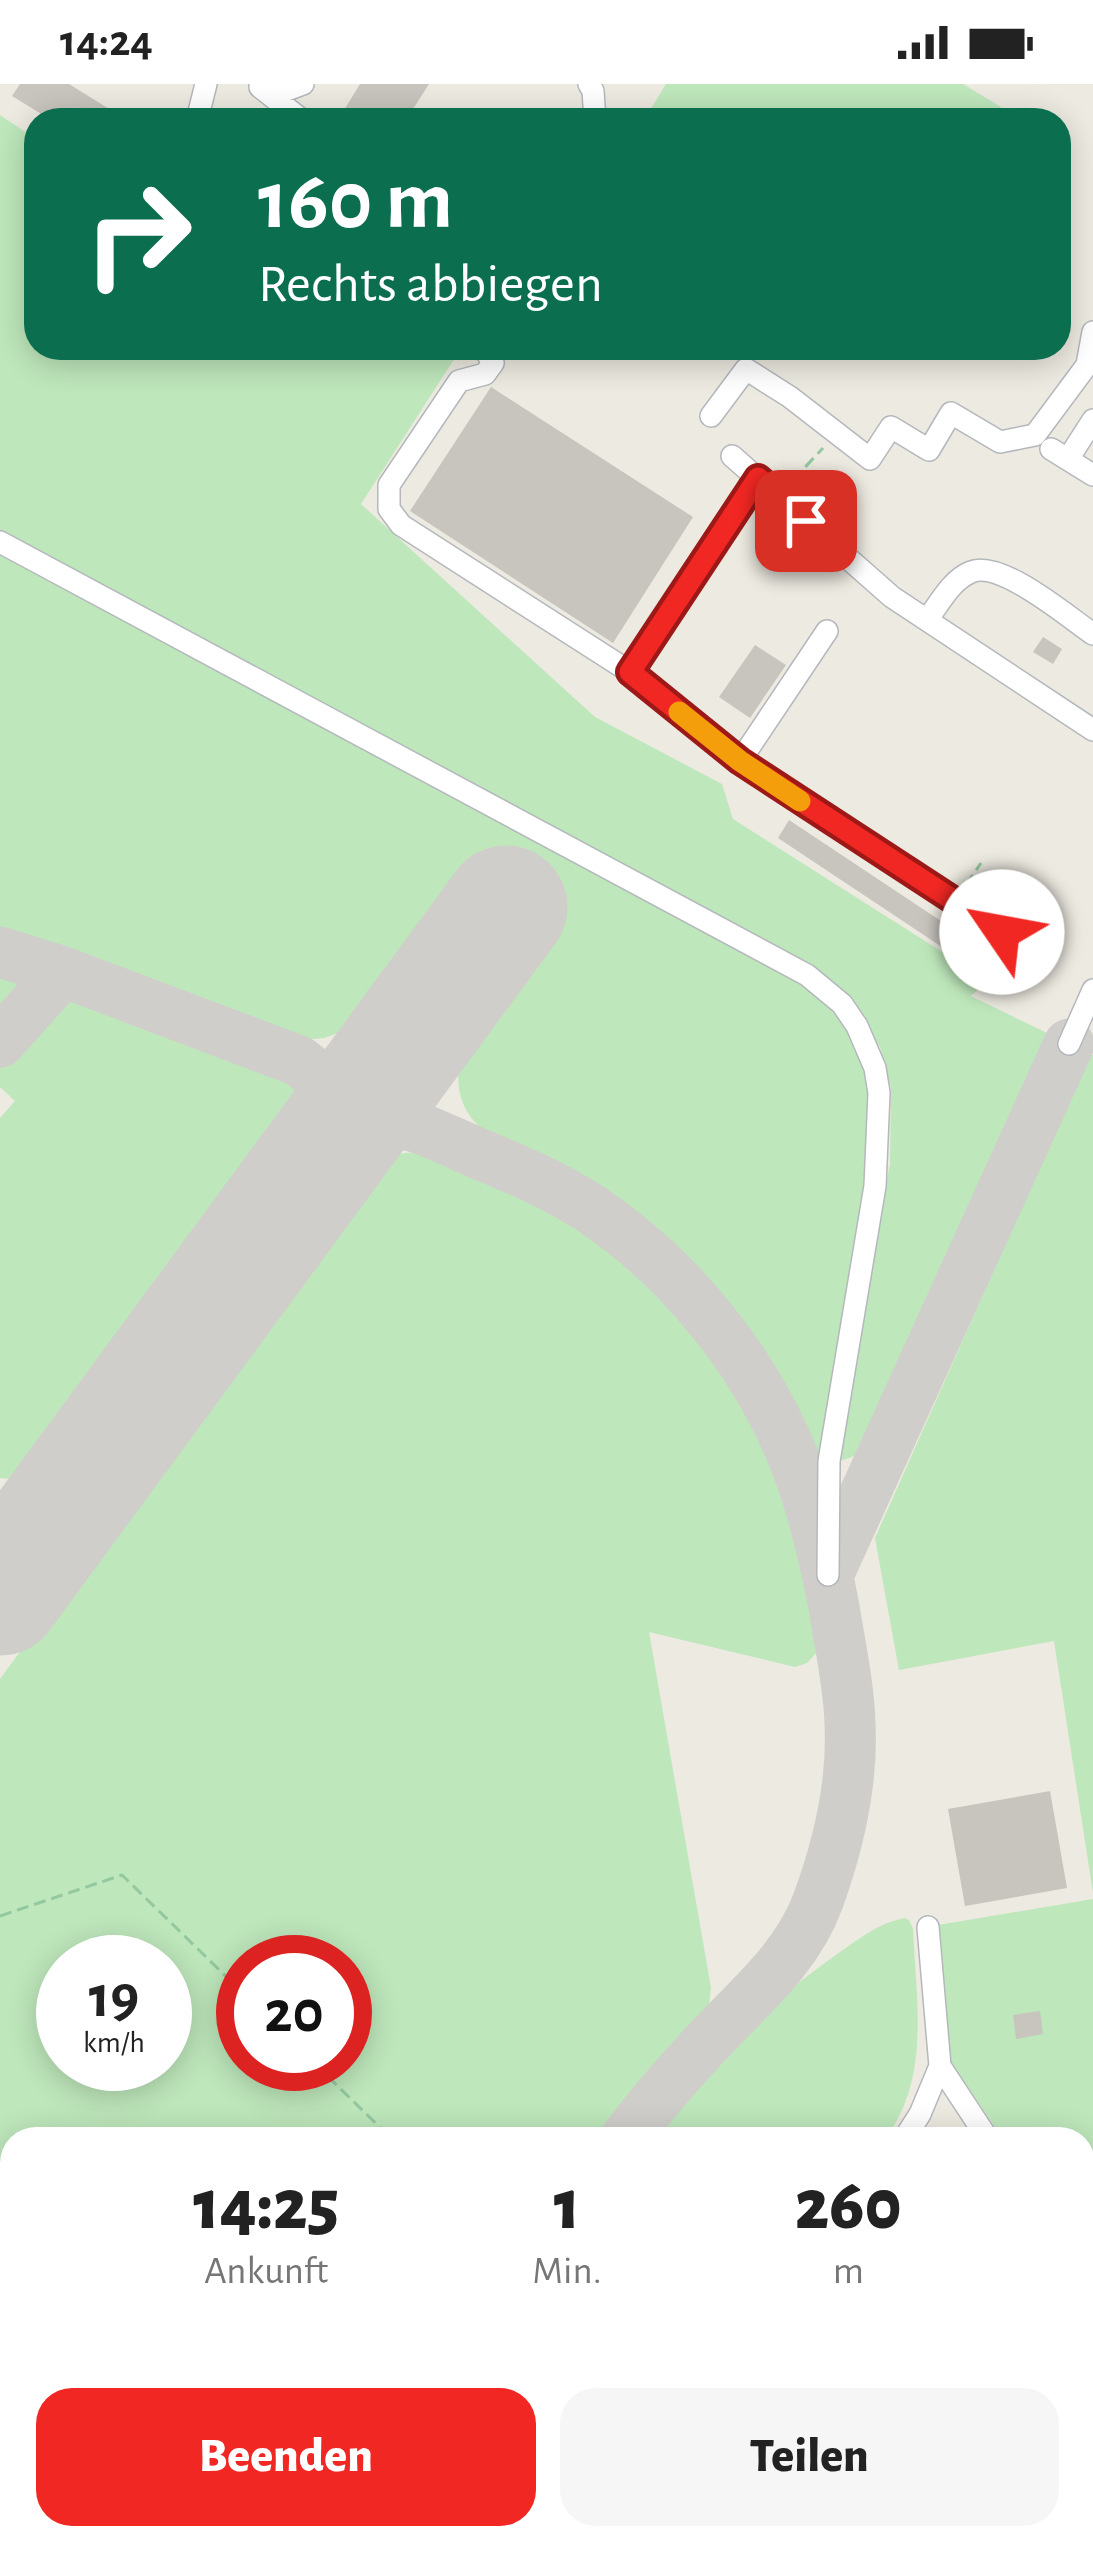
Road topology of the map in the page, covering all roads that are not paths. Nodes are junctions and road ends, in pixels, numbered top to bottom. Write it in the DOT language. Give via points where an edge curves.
graph roads {
  1 [pos="304,84"];
  2 [pos="259,85"];
  3 [pos="287,108"];
  4 [pos="1093,332"];
  5 [pos="491,360"];
  6 [pos="1090,368"];
  7 [pos="711,416"];
  8 [pos="1093,420"];
  9 [pos="732,456"];
  10 [pos="1093,475"];
  11 [pos="758,478"];
  12 [pos="0,542"];
  13 [pos="927,620"];
  14 [pos="827,632"];
  15 [pos="1093,634"];
  16 [pos="630,672"];
  17 [pos="1093,730"];
  18 [pos="740,761"];
  19 [pos="1002,932"];
  20 [pos="1093,990"];
  21 [pos="1069,1044"];
  22 [pos="828,1575"];
  23 [pos="928,1927"];
  24 [pos="940,2066"];
  25 [pos="912,2127"];
  26 [pos="980,2127"];
  1 -- 2 [label="lane" via="284,91"];
  2 -- 3 [label="lane"];
  4 -- 6 [label="lane"];
  5 -- 16 [label="lane" via="485,374 459,381 389,485 389,509 401,525"];
  6 -- 7 [label="lane" via="1035,435 1000,442 951,413 929,450 891,427 870,459 746,369"];
  8 -- 10 [label="lane" via="1059,454"];
  9 -- 11 [label="lane"];
  11 -- 13 [label="lane"];
  11 -- 16 [label="lane"];
  12 -- 22 [label="lane" via="793,967 842,1004 868,1046 879,1120 829,1461"];
  13 -- 15 [label="lane" via="951,587 986,569 1006,574"];
  13 -- 17 [label="lane"];
  14 -- 18 [label="lane"];
  16 -- 18 [label="lane"];
  18 -- 19 [label="lane"];
  20 -- 21 [label="lane"];
  23 -- 24 [label="lane"];
  24 -- 25 [label="lane"];
  24 -- 26 [label="lane"];
}
